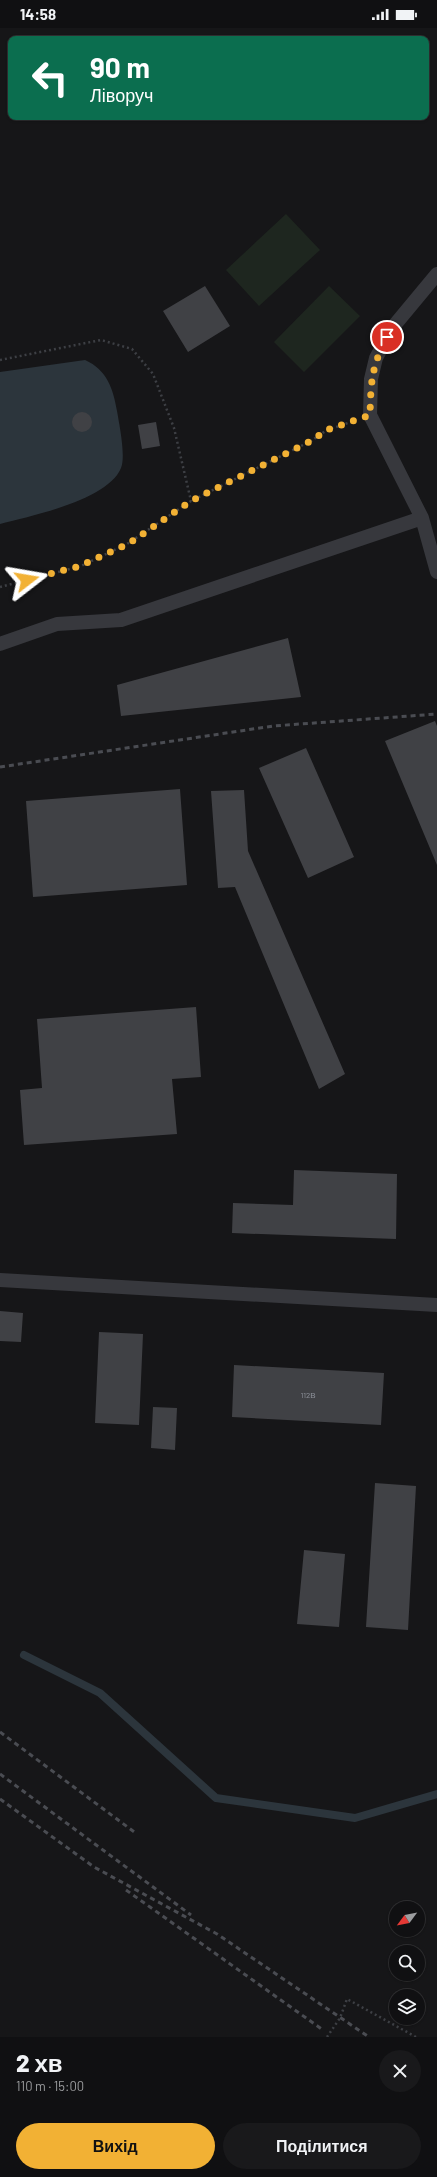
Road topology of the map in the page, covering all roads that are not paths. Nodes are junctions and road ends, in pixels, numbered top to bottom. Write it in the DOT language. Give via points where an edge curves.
graph roads {
  1 [pos="437,274"];
  2 [pos="422,518"];
  3 [pos="437,572"];
  4 [pos="0,644"];
  5 [pos="0,1280"];
  6 [pos="437,1305"];
  1 -- 2 [label="lane" via="393,327 376,358 371,379 370,415"];
  2 -- 3 [label="lane"];
  2 -- 4 [label="lane" via="120,620 57,624"];
  5 -- 6 [label="lane"];
}
